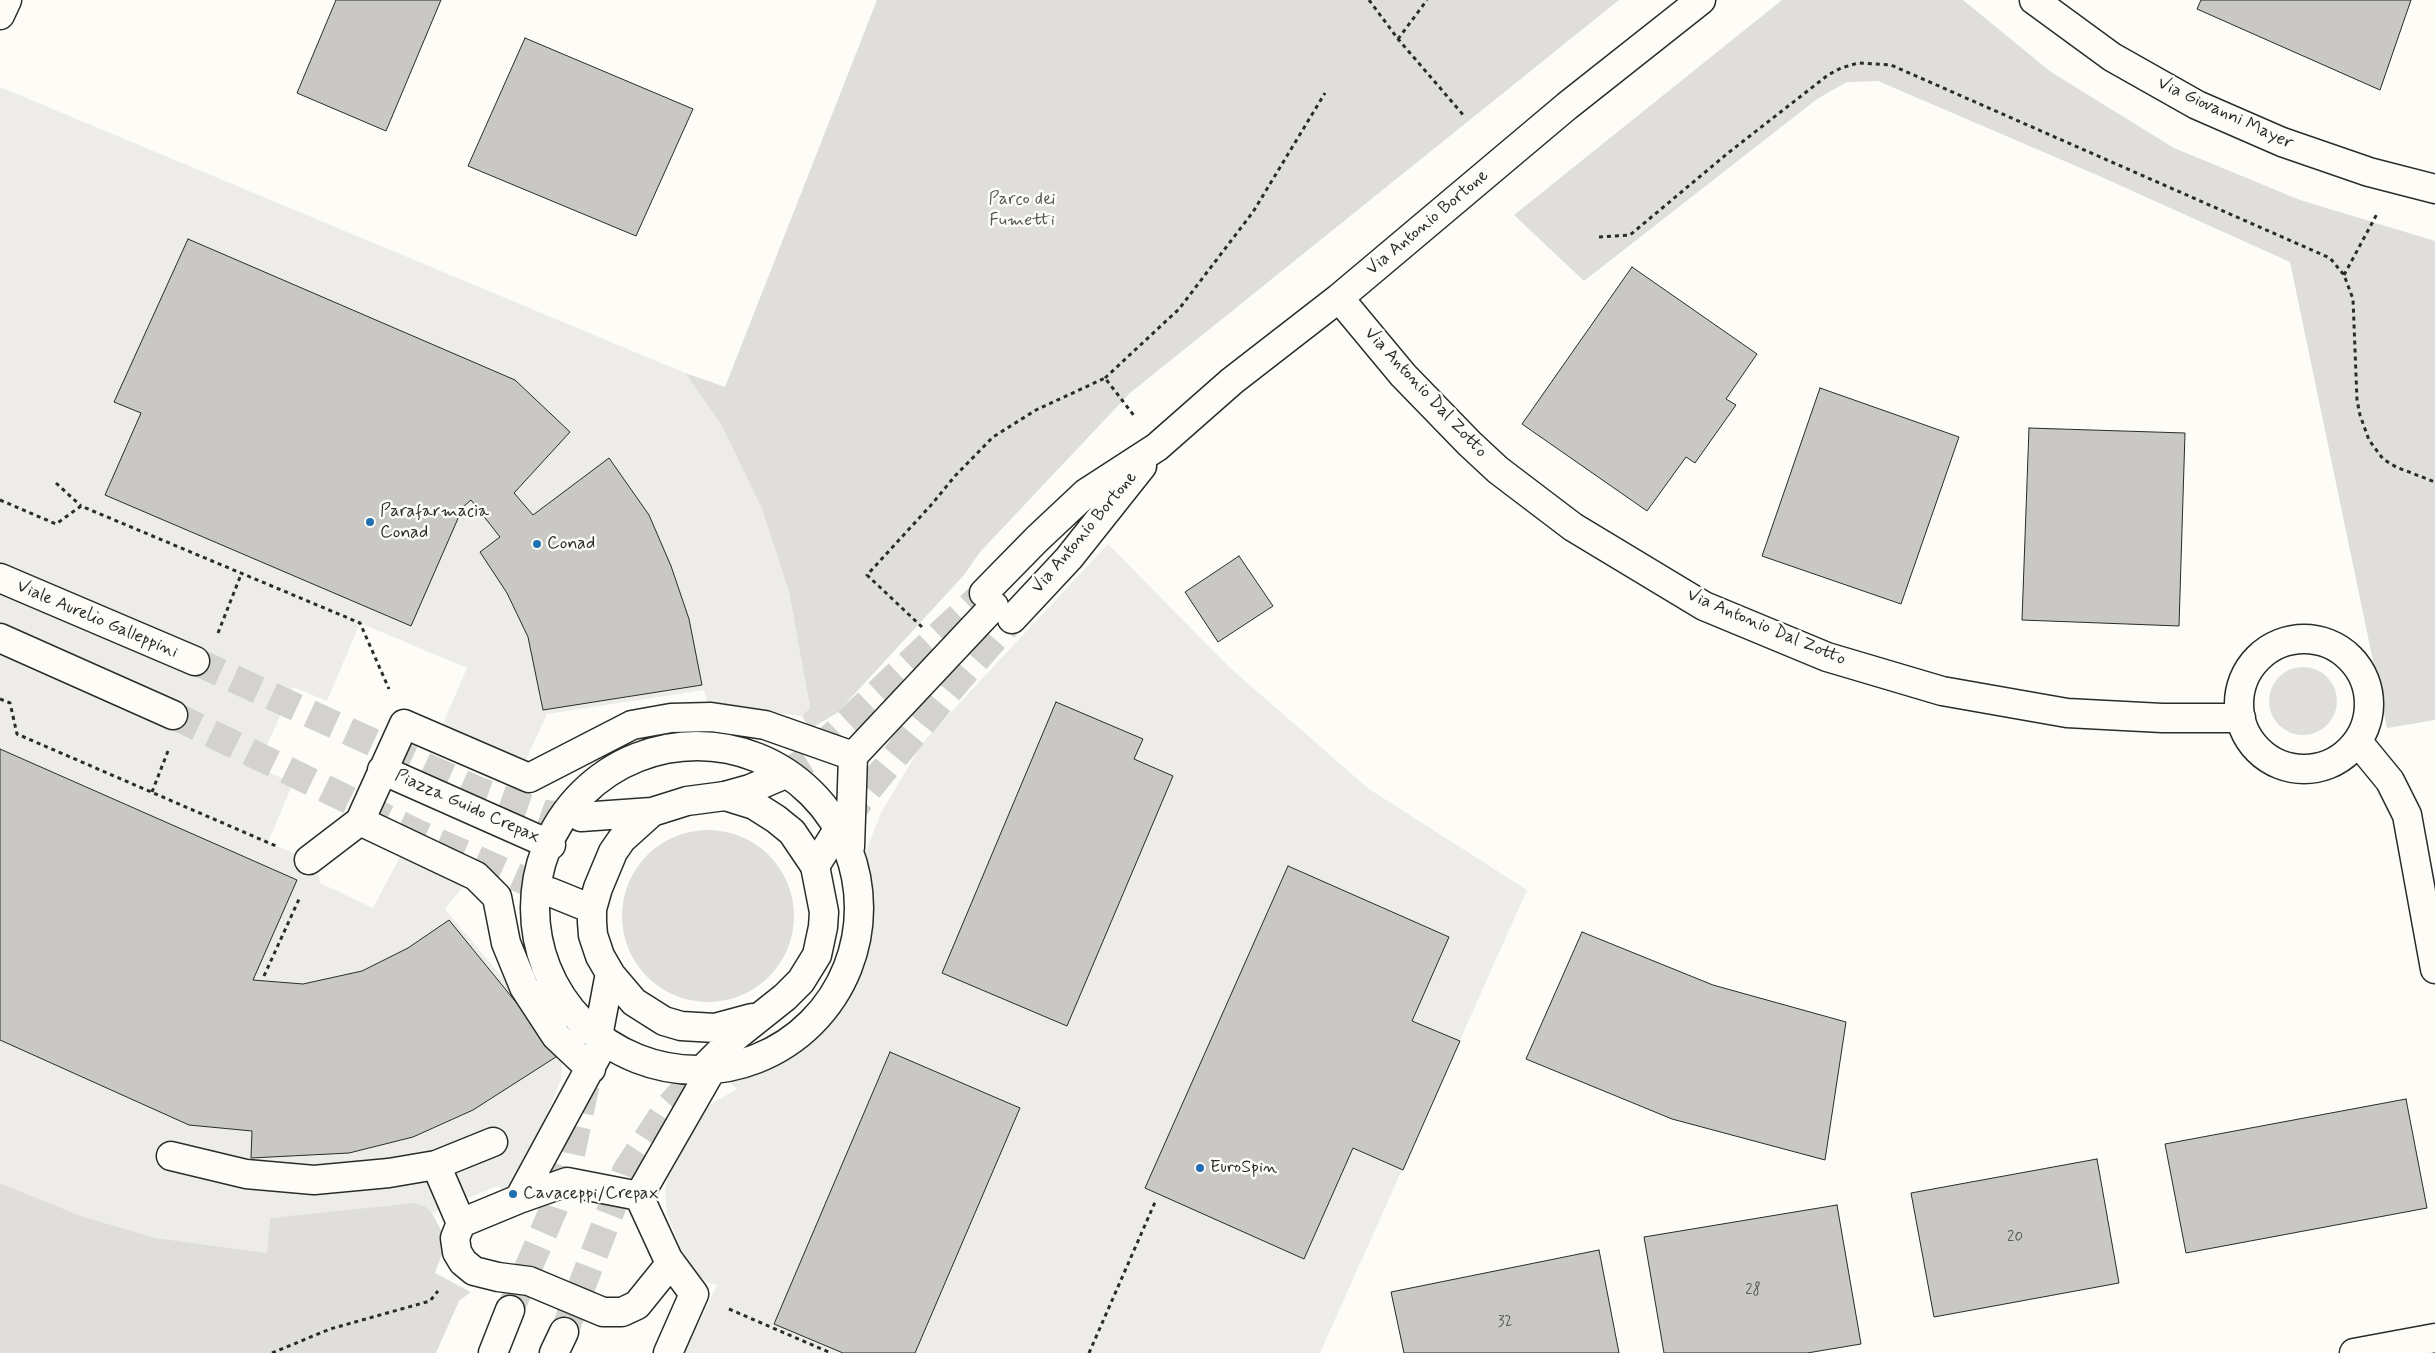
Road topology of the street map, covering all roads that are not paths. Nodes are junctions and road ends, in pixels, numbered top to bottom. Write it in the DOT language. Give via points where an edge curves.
graph roads {
  1 [pos="6,0"];
  2 [pos="1701,0"];
  3 [pos="2034,0"];
  4 [pos="0,15"];
  5 [pos="2435,189"];
  6 [pos="1339,298"];
  7 [pos="1157,447"];
  8 [pos="0,578"];
  9 [pos="997,606"];
  10 [pos="0,638"];
  11 [pos="195,661"];
  12 [pos="173,715"];
  13 [pos="2241,718"];
  14 [pos="2358,742"];
  15 [pos="853,756"];
  16 [pos="382,770"];
  17 [pos="784,775"];
  18 [pos="725,796"];
  19 [pos="652,812"];
  20 [pos="580,817"];
  21 [pos="360,821"];
  22 [pos="842,842"];
  23 [pos="551,845"];
  24 [pos="310,860"];
  25 [pos="815,866"];
  26 [pos="550,892"];
  27 [pos="592,909"];
  28 [pos="2435,969"];
  29 [pos="610,973"];
  30 [pos="766,1012"];
  31 [pos="601,1037"];
  32 [pos="591,1069"];
  33 [pos="708,1070"];
  34 [pos="493,1142"];
  35 [pos="171,1156"];
  36 [pos="436,1165"];
  37 [pos="639,1196"];
  38 [pos="519,1199"];
  39 [pos="460,1223"];
  40 [pos="671,1263"];
  41 [pos="510,1310"];
  42 [pos="2435,1338"];
  43 [pos="493,1353"];
  44 [pos="668,1353"];
  45 [pos="2354,1353"];
  1 -- 4 [label="street"];
  2 -- 6 [label="street, Via Antonio Bortone" via="1567,106"];
  3 -- 5 [label="street, Via Giovanni Mayer" via="2112,58 2197,105 2282,142"];
  6 -- 7 [label="street, Via Antonio Bortone" via="1232,381"];
  6 -- 13 [label="street, Via Antonio Dal Zotto" via="1403,376 1498,470 1573,527 1704,606 1827,657 1942,692 2067,713"];
  7 -- 9 [label="street, Via Antonio Bortone" via="1069,558"];
  7 -- 9 [label="street, Via Antonio Bortone" via="1086,493 1037,539"];
  8 -- 11 [label="street, Viale Aurelio Galleppini"];
  9 -- 15 [label="street"];
  10 -- 12 [label="street"];
  13 -- 14 [label="street" via="2248,738 2262,754 2281,765 2302,770 2323,767 2342,758"];
  13 -- 14 [label="street" via="2239,697 2245,676 2257,659 2275,646 2296,640 2317,640 2337,648 2353,662 2365,680 2370,704"];
  14 -- 28 [label="street" via="2390,781 2407,814"];
  15 -- 16 [label="street, Piazza Guido Crepax" via="765,725 711,717 671,718 632,725 529,778 404,724"];
  15 -- 22 [label="street"];
  16 -- 21 [label="street, Piazza Guido Crepax"];
  16 -- 23 [label="street, Piazza Guido Crepax"];
  17 -- 18 [label="street"];
  18 -- 19 [label="street" via="687,801"];
  18 -- 25 [label="street" via="754,805 776,819 792,832"];
  19 -- 20 [label="street"];
  19 -- 27 [label="street" via="627,834 613,852"];
  21 -- 24 [label="street, Piazza Guido Crepax"];
  21 -- 32 [label="street" via="476,876 497,897 506,943 524,987 556,1036"];
  22 -- 23 [label="street, Piazza Guido Crepax" via="835,821 819,797 787,770 755,751 736,745 692,740 656,747 621,765 574,808"];
  22 -- 25 [label="street"];
  22 -- 33 [label="street, Piazza Guido Crepax" via="856,875 854,928 847,960 826,1001 808,1022 769,1054 734,1071"];
  23 -- 31 [label="street, Piazza Guido Crepax" via="538,895 538,929 544,962 548,977 565,1006 588,1031"];
  25 -- 30 [label="street" via="824,912 816,955 801,981"];
  26 -- 27 [label="street"];
  27 -- 29 [label="street" via="595,942"];
  29 -- 30 [label="street" via="634,1002 681,1026 715,1028 733,1025"];
  29 -- 31 [label="street"];
  30 -- 33 [label="street"];
  31 -- 32 [label="street"];
  31 -- 33 [label="street, Piazza Guido Crepax" via="648,1066 686,1074"];
  32 -- 38 [label="street"];
  33 -- 37 [label="street"];
  34 -- 36 [label="street"];
  35 -- 36 [label="street" via="246,1174 314,1180"];
  36 -- 39 [label="street"];
  37 -- 38 [label="street" via="567,1182"];
  37 -- 40 [label="street"];
  38 -- 39 [label="street"];
  39 -- 40 [label="street" via="455,1238 457,1252 474,1271 529,1281 603,1312 622,1312 637,1305"];
  40 -- 44 [label="street" via="694,1294"];
  41 -- 43 [label="street"];
  42 -- 45 [label="street"];
}
